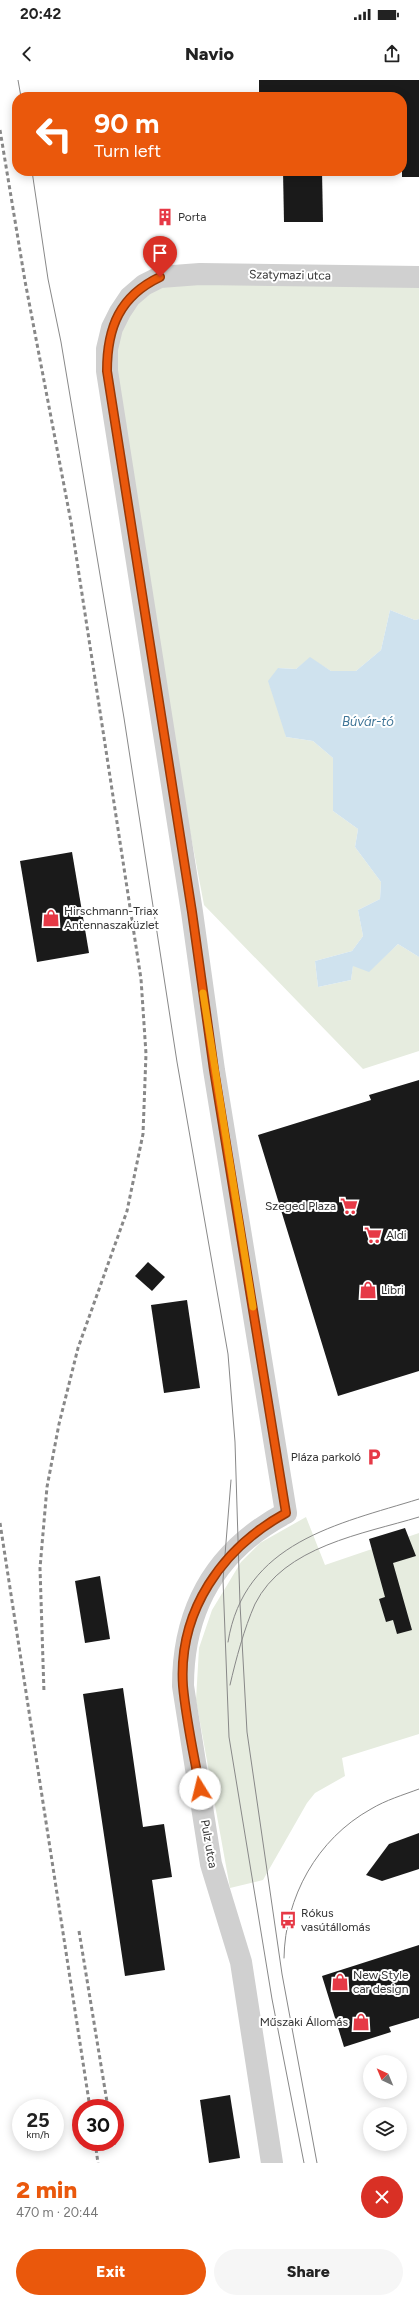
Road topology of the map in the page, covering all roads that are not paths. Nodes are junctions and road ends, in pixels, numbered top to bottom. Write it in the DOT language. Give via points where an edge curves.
graph roads {
  1 [pos="419,277"];
  2 [pos="286,1513"];
  3 [pos="272,2163"];
  1 -- 2 [label="street, Szatymazi utca" via="200,274 160,277 144,285 130,297 112,328 107,349 107,371 192,912 214,1070"];
  2 -- 3 [label="street, Pulz utca" via="248,1537 227,1557 210,1579 191,1622 183,1668 183,1686 211,1864 241,1962"];
}
